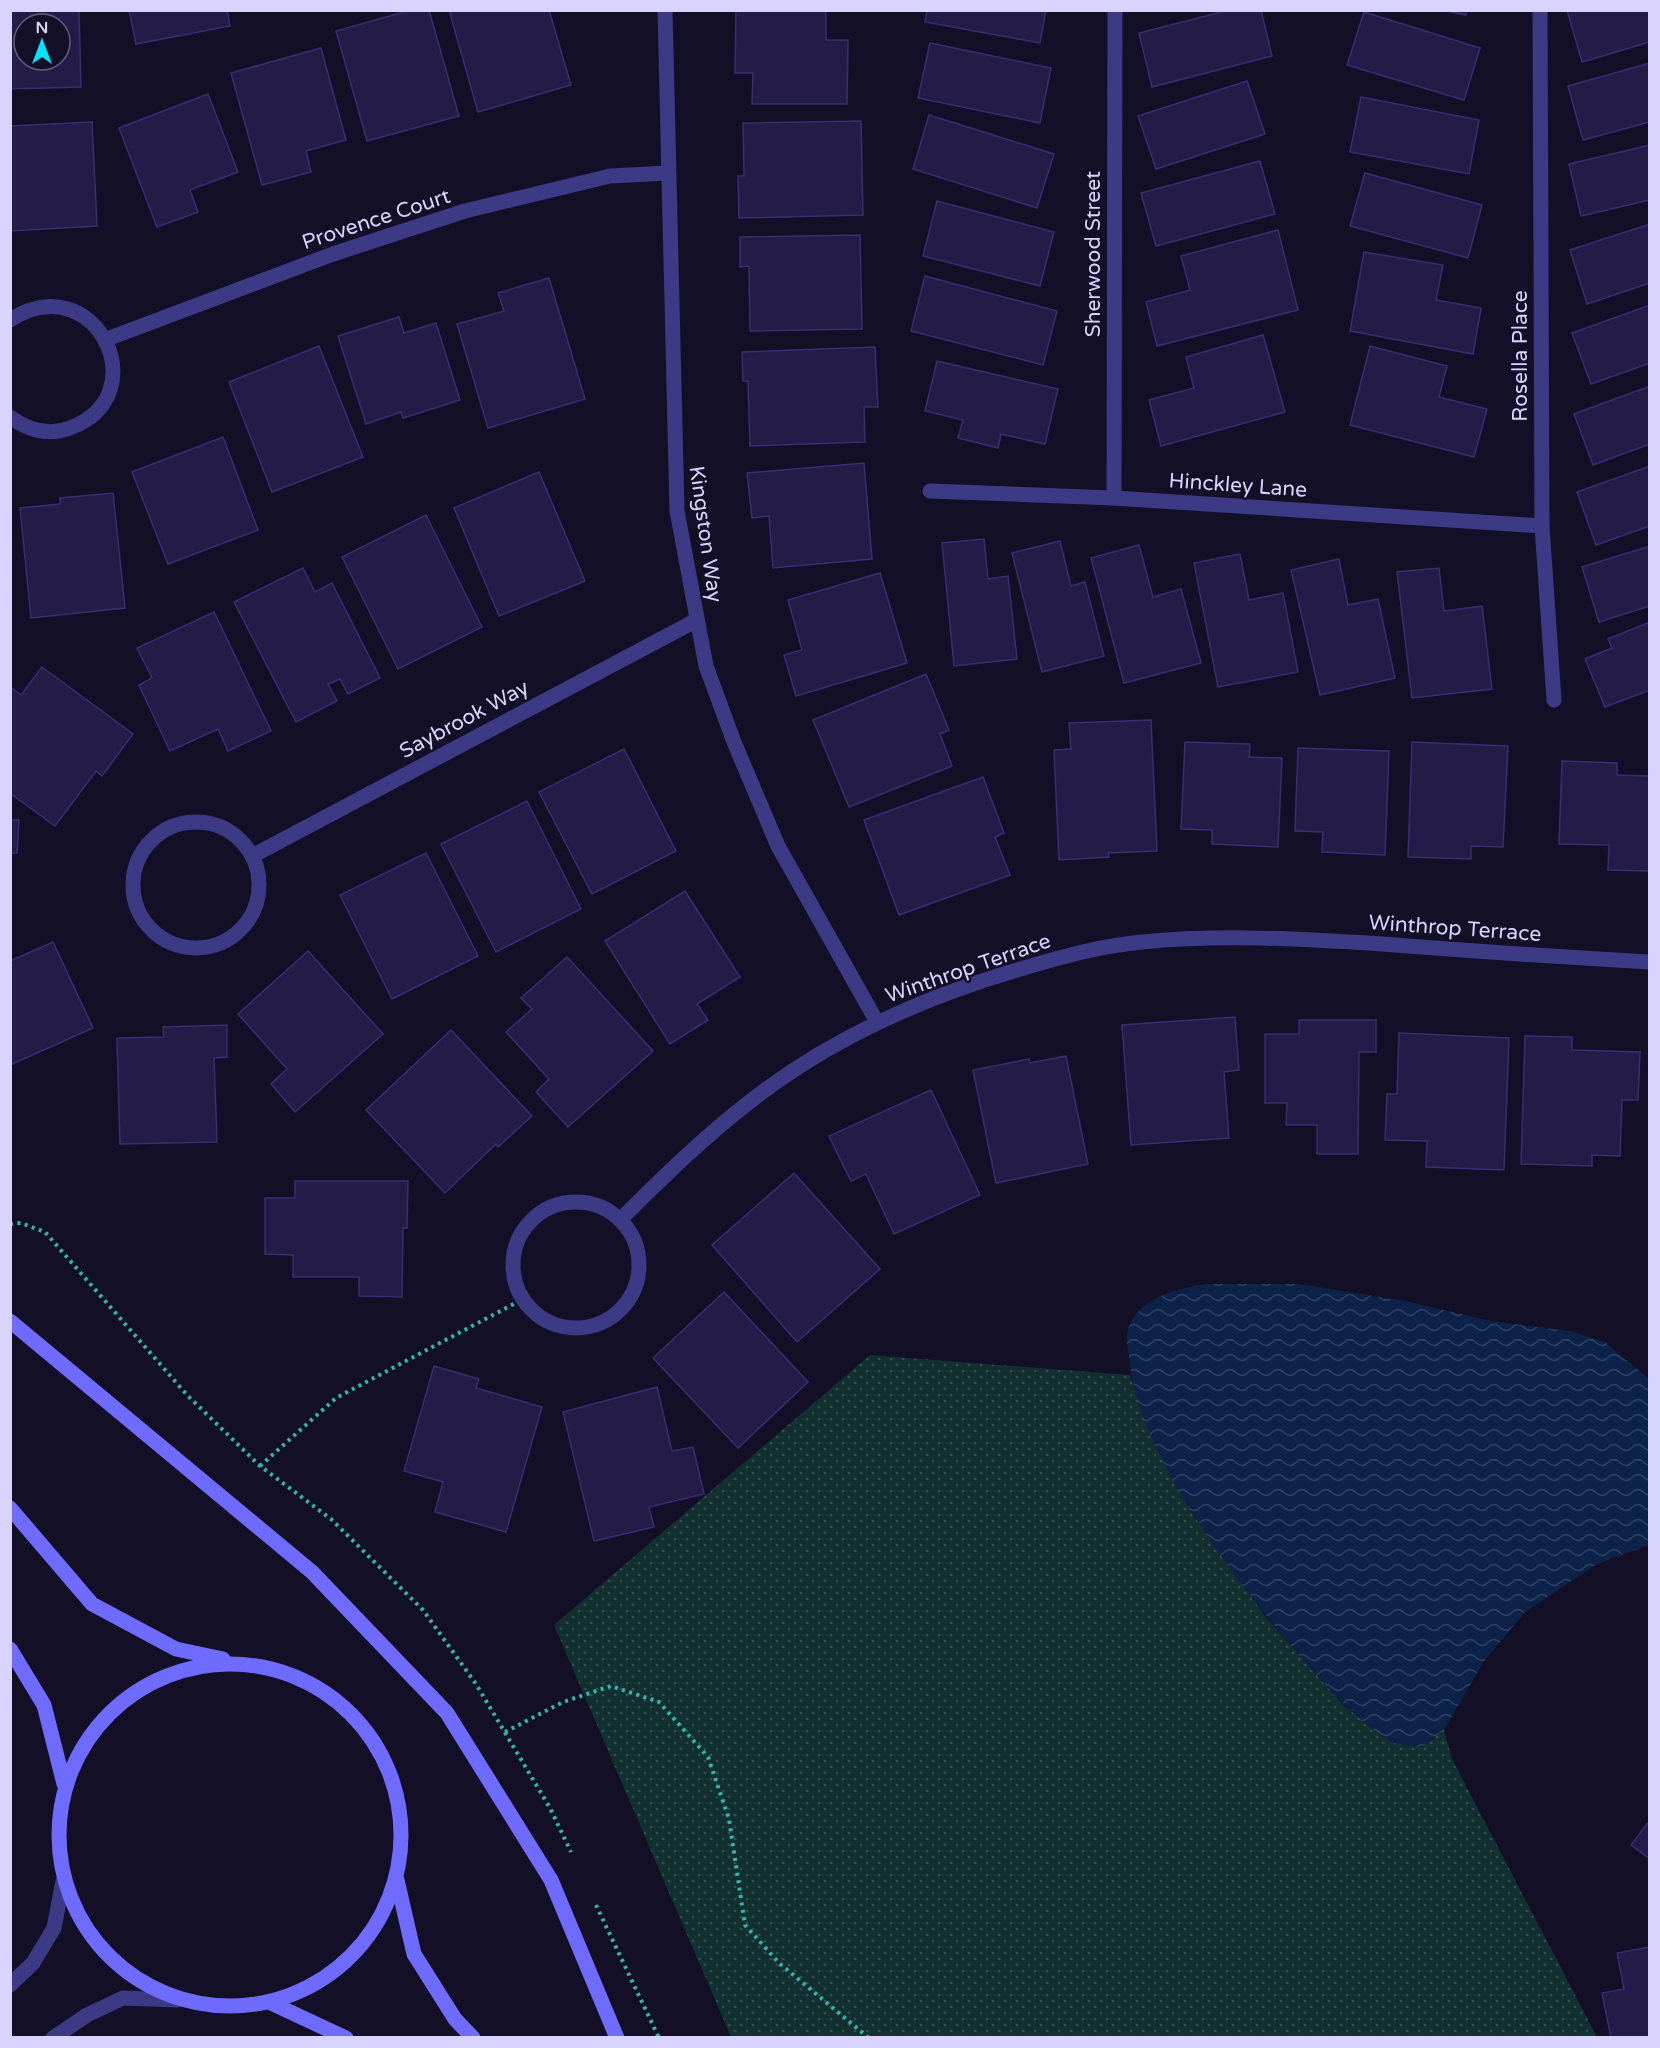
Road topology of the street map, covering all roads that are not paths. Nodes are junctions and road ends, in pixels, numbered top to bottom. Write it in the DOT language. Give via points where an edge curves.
graph roads {
  1 [pos="665,10"];
  2 [pos="1115,10"];
  3 [pos="1540,10"];
  4 [pos="668,173"];
  5 [pos="10,320"];
  6 [pos="107,339"];
  7 [pos="10,417"];
  8 [pos="930,491"];
  9 [pos="1114,498"];
  10 [pos="1542,526"];
  11 [pos="697,620"];
  12 [pos="1554,700"];
  13 [pos="252,856"];
  14 [pos="1650,962"];
  15 [pos="877,1022"];
  16 [pos="620,1220"];
  17 [pos="10,1321"];
  18 [pos="10,1508"];
  19 [pos="10,1649"];
  20 [pos="244,1663"];
  21 [pos="64,1784"];
  22 [pos="397,1880"];
  23 [pos="63,1881"];
  24 [pos="10,1985"];
  25 [pos="177,2000"];
  26 [pos="271,2003"];
  27 [pos="53,2037"];
  28 [pos="346,2037"];
  29 [pos="473,2037"];
  30 [pos="618,2037"];
  1 -- 4 [label="street, Kingston Way"];
  2 -- 9 [label="street, Sherwood Street"];
  3 -- 10 [label="street, Rosella Place"];
  4 -- 6 [label="street, Provence Court" via="610,176 465,211 333,254"];
  4 -- 11 [label="street, Kingston Way" via="678,511"];
  5 -- 6 [label="street" via="31,309 53,306 74,311 93,322"];
  6 -- 7 [label="street" via="113,378 96,413 61,431 41,431"];
  8 -- 9 [label="street, Hinckley Lane"];
  9 -- 10 [label="street, Hinckley Lane"];
  10 -- 12 [label="street, Rosella Place"];
  11 -- 13 [label="street, Saybrook Way"];
  11 -- 15 [label="street, Kingston Way" via="706,666 778,846"];
  13 -- 13 [label="street" via="258,877 257,898 249,919 234,935 214,945 193,948 171,943 152,931 139,914 133,895 136,866 151,840 167,829 186,822 206,822 240,840"];
  14 -- 15 [label="street, Winthrop Terrace" via="1310,940 1220,937 1140,942 1072,954 983,980"];
  15 -- 16 [label="street, Winthrop Terrace" via="821,1053 753,1099 688,1153"];
  16 -- 16 [label="street" via="632,1237 638,1257 638,1278 630,1298 616,1314 577,1328 556,1325 537,1315 514,1281 512,1260 528,1223 563,1203 603,1208"];
  17 -- 30 [label="main road" via="312,1572 447,1713 551,1880"];
  18 -- 20 [label="main road" via="92,1604 176,1649"];
  19 -- 21 [label="main road" via="45,1705"];
  20 -- 21 [label="main road" via="198,1666 153,1681 114,1707 84,1743"];
  20 -- 22 [label="main road" via="303,1679 319,1690 352,1713 387,1762 403,1820"];
  21 -- 23 [label="main road" via="57,1849"];
  22 -- 26 [label="main road" via="371,1935 327,1978"];
  22 -- 29 [label="main road" via="414,1954 455,2019"];
  23 -- 24 [label="street" via="54,1928 33,1963"];
  23 -- 25 [label="main road" via="87,1932 126,1974"];
  25 -- 26 [label="main road" via="224,2008"];
  25 -- 27 [label="street" via="123,1998"];
  26 -- 28 [label="main road"];
}
